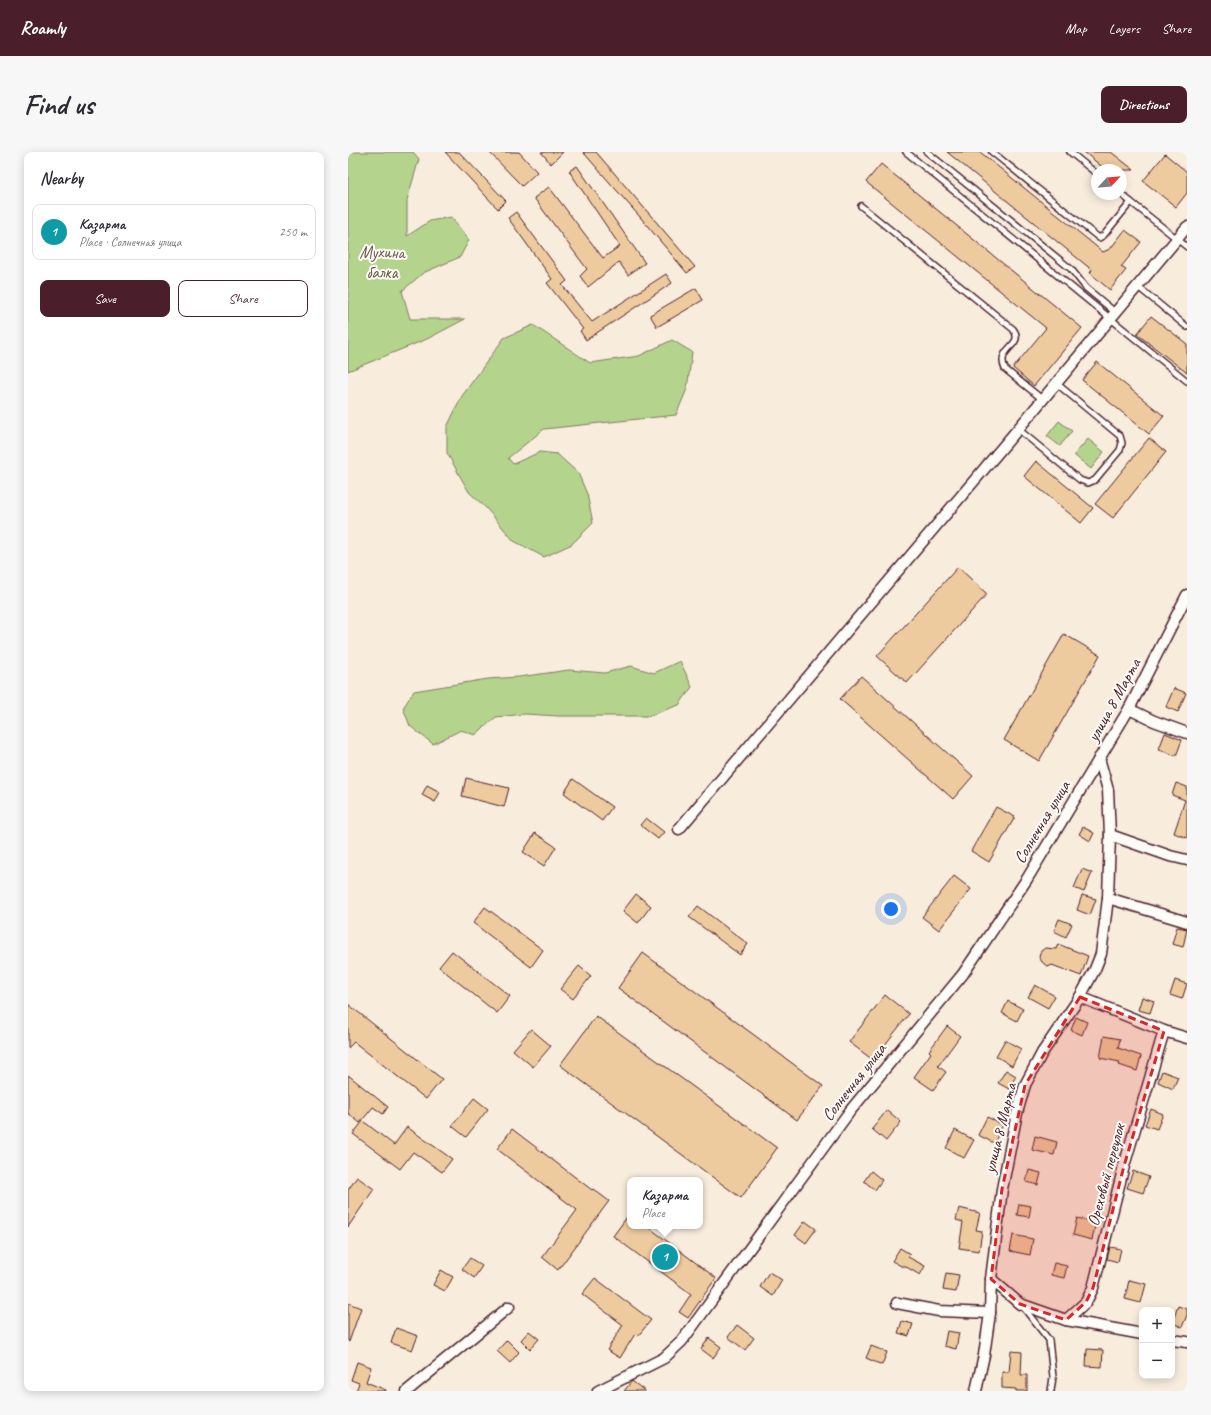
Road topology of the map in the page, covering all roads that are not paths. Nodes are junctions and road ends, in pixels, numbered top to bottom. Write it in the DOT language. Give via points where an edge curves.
graph roads {
  1 [pos="906,152"];
  2 [pos="927,152"];
  3 [pos="992,152"];
  4 [pos="1070,152"];
  5 [pos="1091,169"];
  6 [pos="1127,199"];
  7 [pos="1131,202"];
  8 [pos="862,206"];
  9 [pos="1187,227"];
  10 [pos="1177,239"];
  11 [pos="1187,247"];
  12 [pos="1137,286"];
  13 [pos="1112,315"];
  14 [pos="1187,327"];
  15 [pos="1187,381"];
  16 [pos="1056,383"];
  17 [pos="1042,399"];
  18 [pos="1018,430"];
  19 [pos="1187,595"];
  20 [pos="1129,709"];
  21 [pos="1187,733"];
  22 [pos="1099,758"];
  23 [pos="679,829"];
  24 [pos="1110,835"];
  25 [pos="1187,860"];
  26 [pos="1108,898"];
  27 [pos="1187,922"];
  28 [pos="1080,998"];
  29 [pos="1164,1031"];
  30 [pos="1187,1038"];
  31 [pos="991,1279"];
  32 [pos="897,1302"];
  33 [pos="1020,1304"];
  34 [pos="509,1307"];
  35 [pos="990,1313"];
  36 [pos="1066,1320"];
  37 [pos="1139,1333"];
  38 [pos="1175,1340"];
  39 [pos="1187,1341"];
  40 [pos="407,1391"];
  41 [pos="598,1391"];
  42 [pos="976,1391"];
  43 [pos="1051,1391"];
  1 -- 13 [label="lane"];
  2 -- 13 [label="lane" via="1071,269"];
  3 -- 7 [label="lane" via="1099,238"];
  4 -- 5 [label="lane"];
  6 -- 7 [label="lane"];
  7 -- 10 [label="lane"];
  8 -- 17 [label="lane" via="1012,329 1016,335 1015,341 1004,356 1005,369"];
  9 -- 10 [label="street"];
  10 -- 11 [label="lane"];
  10 -- 12 [label="street"];
  12 -- 13 [label="street"];
  12 -- 14 [label="lane"];
  13 -- 15 [label="lane"];
  13 -- 16 [label="street"];
  16 -- 17 [label="street"];
  16 -- 18 [label="lane" via="1120,436 1120,450 1096,480 1088,483 1080,480"];
  17 -- 18 [label="street"];
  18 -- 23 [label="street"];
  19 -- 20 [label="street, улица 8 Марта"];
  20 -- 21 [label="street"];
  20 -- 22 [label="street, улица 8 Марта"];
  22 -- 24 [label="street, улица 8 Марта" via="1108,790"];
  22 -- 41 [label="street, Солнечная улица" via="1027,879 962,974 850,1111 682,1341 664,1358"];
  24 -- 25 [label="street"];
  24 -- 26 [label="street, улица 8 Марта"];
  26 -- 27 [label="street"];
  26 -- 28 [label="street, улица 8 Марта" via="1101,954"];
  28 -- 29 [label="street"];
  28 -- 31 [label="street, улица 8 Марта" via="1042,1053 1025,1085 1002,1189"];
  29 -- 30 [label="street"];
  29 -- 36 [label="street, Ореховый переулок" via="1124,1166 1093,1288 1086,1302"];
  31 -- 33 [label="street"];
  31 -- 35 [label="street, улица 8 Марта"];
  32 -- 35 [label="street" via="939,1311"];
  33 -- 36 [label="street"];
  33 -- 43 [label="lane" via="1049,1340 1053,1377"];
  34 -- 40 [label="street"];
  35 -- 42 [label="street, улица 8 Марта"];
  36 -- 37 [label="street"];
  38 -- 39 [label="street"];
}
